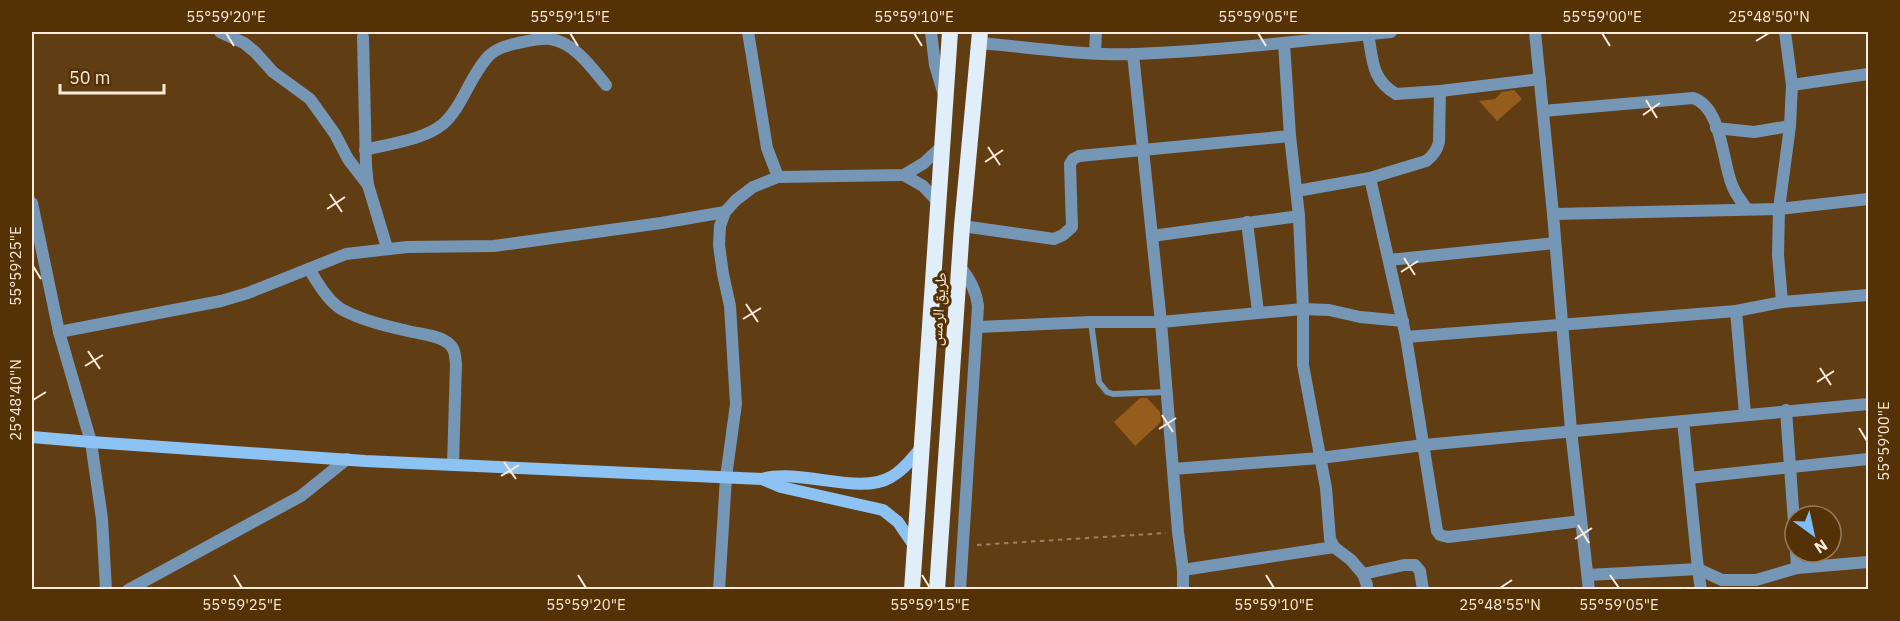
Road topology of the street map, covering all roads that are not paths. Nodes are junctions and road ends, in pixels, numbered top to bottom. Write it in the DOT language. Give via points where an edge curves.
graph roads {
  1 [pos="220,32"];
  2 [pos="748,32"];
  3 [pos="930,32"];
  4 [pos="950,32"];
  5 [pos="1096,32"];
  6 [pos="1391,32"];
  7 [pos="1534,32"];
  8 [pos="1785,32"];
  9 [pos="1368,34"];
  10 [pos="1320,35"];
  11 [pos="979,37"];
  12 [pos="363,38"];
  13 [pos="1284,43"];
  14 [pos="1095,53"];
  15 [pos="1133,54"];
  16 [pos="1869,74"];
  17 [pos="1540,79"];
  18 [pos="606,85"];
  19 [pos="1792,85"];
  20 [pos="1440,91"];
  21 [pos="945,98"];
  22 [pos="1543,111"];
  23 [pos="1790,126"];
  24 [pos="1716,128"];
  25 [pos="1290,136"];
  26 [pos="941,147"];
  27 [pos="1143,149"];
  28 [pos="365,150"];
  29 [pos="904,175"];
  30 [pos="778,177"];
  31 [pos="1370,178"];
  32 [pos="368,185"];
  33 [pos="1297,191"];
  34 [pos="1869,200"];
  35 [pos="938,202"];
  36 [pos="32,203"];
  37 [pos="1779,208"];
  38 [pos="1747,209"];
  39 [pos="725,212"];
  40 [pos="1553,214"];
  41 [pos="1299,216"];
  42 [pos="1247,222"];
  43 [pos="962,226"];
  44 [pos="1152,236"];
  45 [pos="1555,243"];
  46 [pos="387,248"];
  47 [pos="1389,260"];
  48 [pos="959,266"];
  49 [pos="309,269"];
  50 [pos="1869,295"];
  51 [pos="1782,302"];
  52 [pos="1303,309"];
  53 [pos="1736,310"];
  54 [pos="1258,312"];
  55 [pos="1402,321"];
  56 [pos="1091,322"];
  57 [pos="1161,322"];
  58 [pos="1561,324"];
  59 [pos="976,327"];
  60 [pos="59,332"];
  61 [pos="1406,337"];
  62 [pos="1167,392"];
  63 [pos="1869,404"];
  64 [pos="1786,411"];
  65 [pos="1745,414"];
  66 [pos="1683,421"];
  67 [pos="1571,430"];
  68 [pos="32,437"];
  69 [pos="92,442"];
  70 [pos="1424,445"];
  71 [pos="921,448"];
  72 [pos="1320,458"];
  73 [pos="347,459"];
  74 [pos="1869,459"];
  75 [pos="453,465"];
  76 [pos="1790,468"];
  77 [pos="1173,469"];
  78 [pos="726,477"];
  79 [pos="1689,478"];
  80 [pos="762,479"];
  81 [pos="1793,504"];
  82 [pos="1581,521"];
  83 [pos="915,547"];
  84 [pos="1334,547"];
  85 [pos="1869,562"];
  86 [pos="1797,564"];
  87 [pos="1797,568"];
  88 [pos="1698,569"];
  89 [pos="1183,570"];
  90 [pos="1363,574"];
  91 [pos="1588,575"];
  92 [pos="106,590"];
  93 [pos="128,590"];
  94 [pos="719,590"];
  95 [pos="912,590"];
  96 [pos="937,590"];
  97 [pos="960,590"];
  98 [pos="1183,590"];
  99 [pos="1366,590"];
  100 [pos="1423,590"];
  101 [pos="1589,590"];
  102 [pos="1701,590"];
  1 -- 32 [label="street" via="244,43 273,72 310,99"];
  2 -- 30 [label="street" via="767,148"];
  3 -- 21 [label="street"];
  4 -- 21 [label="highway, طريق الرمس"];
  5 -- 14 [label="street"];
  6 -- 9 [label="street"];
  7 -- 17 [label="street"];
  8 -- 19 [label="street"];
  9 -- 10 [label="street"];
  9 -- 20 [label="street" via="1376,75 1388,90 1396,94"];
  10 -- 13 [label="street"];
  11 -- 14 [label="street"];
  11 -- 43 [label="highway, طريق الرمس"];
  12 -- 28 [label="street"];
  13 -- 15 [label="street"];
  13 -- 25 [label="street"];
  14 -- 15 [label="street"];
  15 -- 27 [label="street"];
  16 -- 19 [label="street"];
  17 -- 20 [label="street"];
  17 -- 22 [label="street"];
  18 -- 28 [label="street" via="578,54 560,42 549,39 508,45 486,58 441,125 423,136"];
  19 -- 23 [label="street"];
  20 -- 31 [label="street" via="1439,142 1432,157"];
  21 -- 26 [label="highway, طريق الرمس"];
  22 -- 24 [label="street" via="1693,98 1710,111"];
  22 -- 40 [label="street"];
  23 -- 24 [label="street" via="1754,132"];
  23 -- 37 [label="street"];
  24 -- 38 [label="street" via="1732,186"];
  25 -- 27 [label="street"];
  25 -- 33 [label="street"];
  26 -- 29 [label="street"];
  26 -- 35 [label="highway, طريق الرمس"];
  27 -- 43 [label="street" via="1073,159 1072,227 1054,239"];
  27 -- 44 [label="street"];
  28 -- 32 [label="street"];
  29 -- 30 [label="street"];
  29 -- 35 [label="street" via="923,186"];
  30 -- 39 [label="street" via="753,187"];
  31 -- 33 [label="street"];
  31 -- 47 [label="street"];
  32 -- 46 [label="street"];
  33 -- 41 [label="street"];
  34 -- 37 [label="street"];
  35 -- 71 [label="highway, طريق الرمس"];
  36 -- 60 [label="street"];
  37 -- 38 [label="street"];
  37 -- 51 [label="street"];
  38 -- 40 [label="street"];
  39 -- 46 [label="street" via="494,246"];
  39 -- 78 [label="street" via="719,245 730,306 736,404"];
  40 -- 45 [label="street"];
  41 -- 42 [label="street"];
  41 -- 52 [label="street"];
  42 -- 44 [label="street"];
  42 -- 54 [label="street"];
  43 -- 48 [label="highway, طريق الرمس"];
  44 -- 57 [label="street"];
  45 -- 47 [label="street"];
  45 -- 58 [label="street"];
  46 -- 49 [label="street" via="346,254"];
  47 -- 55 [label="street"];
  48 -- 59 [label="street" via="976,294"];
  48 -- 96 [label="highway, طريق الرمس"];
  49 -- 60 [label="street" via="221,301"];
  49 -- 75 [label="street" via="339,308 436,337 454,351"];
  50 -- 51 [label="street"];
  51 -- 53 [label="street"];
  52 -- 54 [label="street"];
  52 -- 55 [label="street"];
  52 -- 72 [label="street" via="1303,365"];
  53 -- 58 [label="street"];
  53 -- 65 [label="street"];
  54 -- 57 [label="street"];
  55 -- 61 [label="street"];
  56 -- 57 [label="street"];
  56 -- 59 [label="street"];
  56 -- 62 [label="lane" via="1099,382 1107,392"];
  57 -- 62 [label="street"];
  58 -- 61 [label="street"];
  58 -- 67 [label="street"];
  59 -- 97 [label="street"];
  60 -- 69 [label="street"];
  61 -- 70 [label="street"];
  62 -- 77 [label="street"];
  63 -- 64 [label="street"];
  64 -- 65 [label="street"];
  64 -- 76 [label="street"];
  65 -- 66 [label="street"];
  66 -- 67 [label="street"];
  66 -- 79 [label="street"];
  67 -- 70 [label="street"];
  67 -- 82 [label="street"];
  68 -- 69 [label="main road"];
  69 -- 73 [label="main road"];
  69 -- 92 [label="street"];
  70 -- 72 [label="street"];
  70 -- 82 [label="street" via="1434,520 1440,535"];
  71 -- 80 [label="main road" via="898,473 874,484 782,475"];
  71 -- 83 [label="highway, طريق الرمس"];
  72 -- 77 [label="street"];
  72 -- 84 [label="street"];
  73 -- 75 [label="main road"];
  73 -- 93 [label="street" via="301,496"];
  74 -- 76 [label="street"];
  75 -- 78 [label="main road"];
  76 -- 79 [label="street"];
  76 -- 81 [label="street"];
  77 -- 89 [label="street"];
  78 -- 80 [label="main road"];
  78 -- 94 [label="street"];
  79 -- 88 [label="street"];
  80 -- 83 [label="main road" via="781,487 884,510 898,522"];
  82 -- 91 [label="street"];
  83 -- 95 [label="highway, طريق الرمس"];
  84 -- 89 [label="street"];
  84 -- 90 [label="street"];
  85 -- 87 [label="street"];
  86 -- 87 [label="street"];
  87 -- 88 [label="street" via="1756,580 1722,580"];
  88 -- 91 [label="street"];
  88 -- 102 [label="street"];
  89 -- 98 [label="street"];
  90 -- 99 [label="street"];
  90 -- 100 [label="street" via="1415,565"];
  91 -- 101 [label="street"];
}
